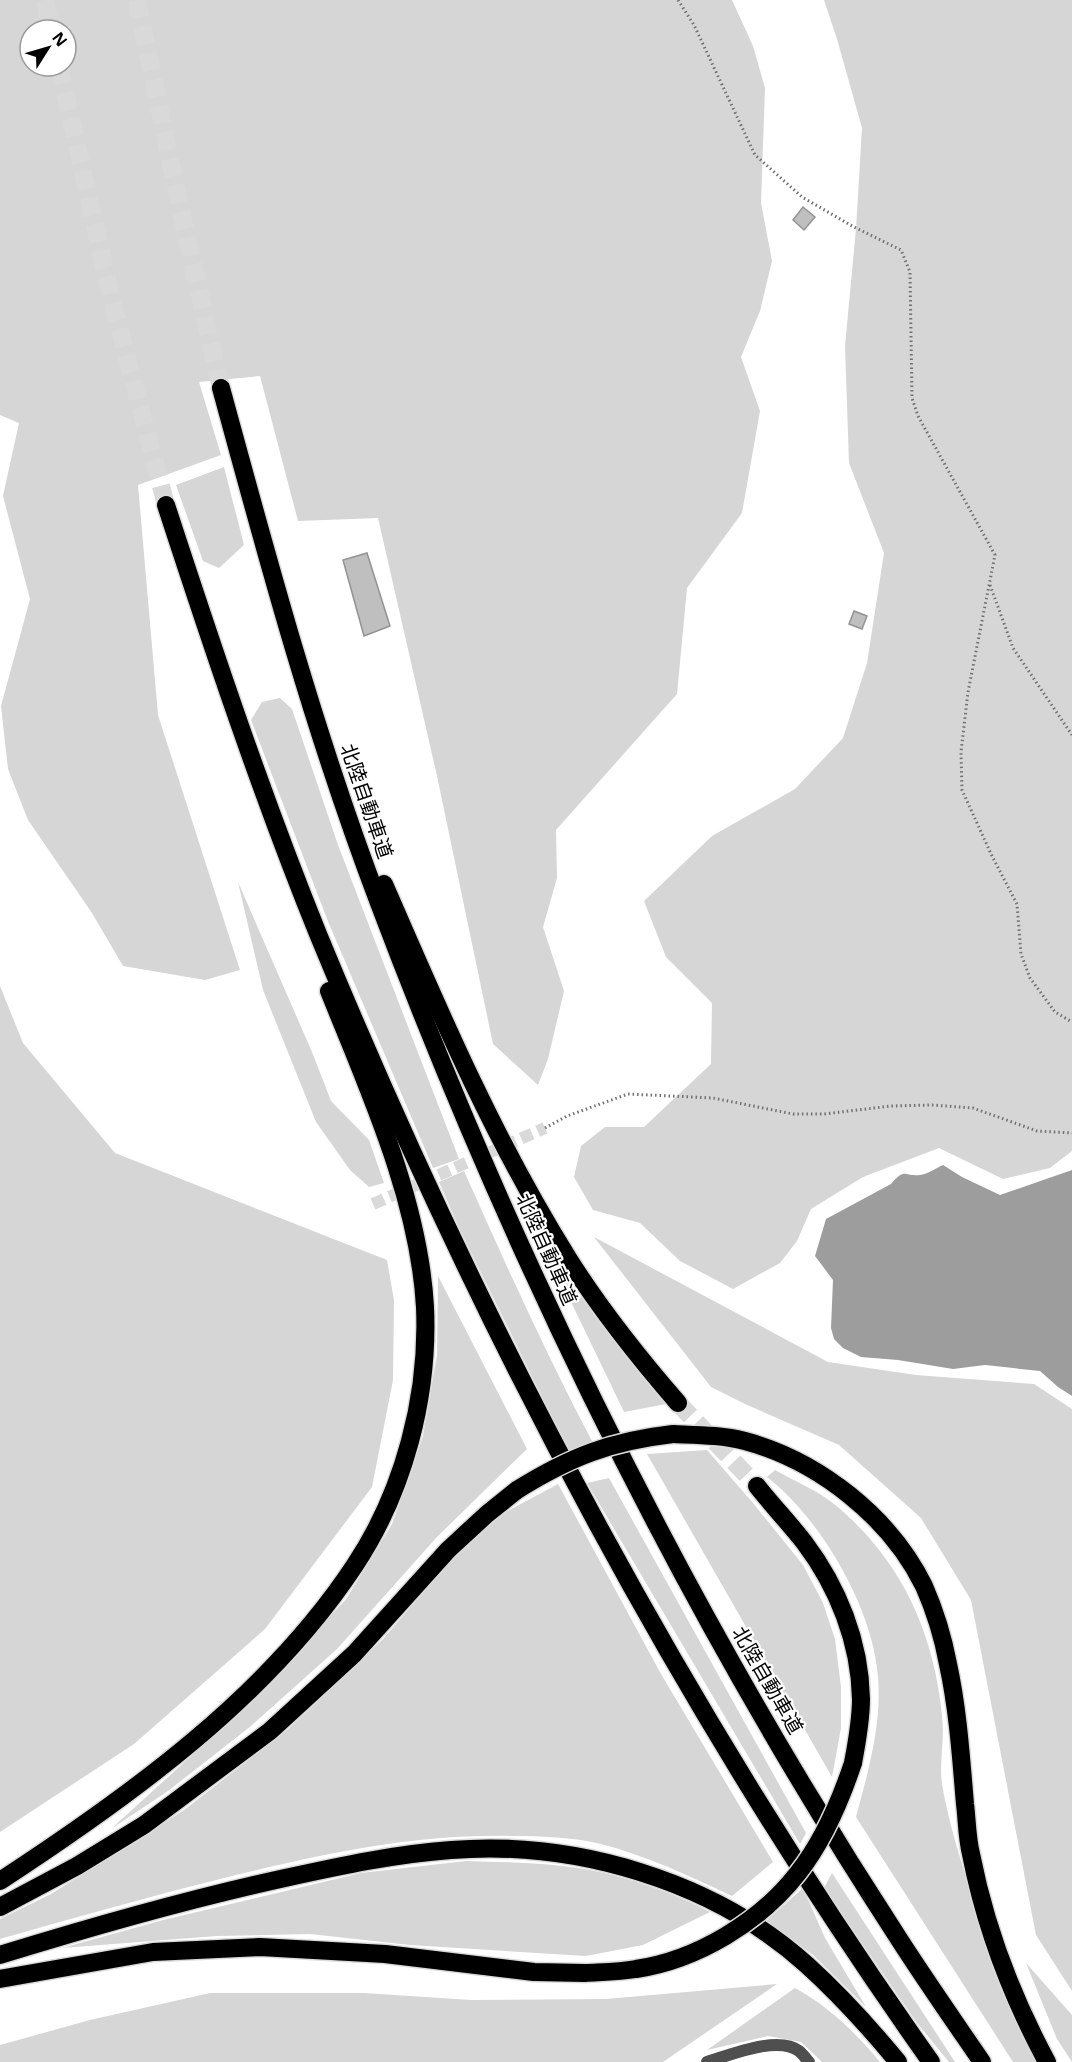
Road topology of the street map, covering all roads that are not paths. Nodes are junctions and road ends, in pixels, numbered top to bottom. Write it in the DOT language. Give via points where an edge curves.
graph roads {
  1 [pos="221,388"];
  2 [pos="166,505"];
  3 [pos="211,642"];
  4 [pos="326,750"];
  5 [pos="678,1403"];
  6 [pos="757,1486"];
  7 [pos="0,1881"];
  8 [pos="0,1907"];
  9 [pos="0,1955"];
  10 [pos="0,1979"];
  11 [pos="707,2062"];
  12 [pos="808,2062"];
  13 [pos="898,2062"];
  14 [pos="931,2062"];
  15 [pos="982,2062"];
  16 [pos="1047,2062"];
  1 -- 4 [label="highway, 北陸自動車道" via="267,560"];
  2 -- 3 [label="highway"];
  3 -- 7 [label="highway" via="229,720 387,1139 407,1203 425,1306 421,1383 403,1467 382,1516 355,1565 288,1650 235,1703 162,1766 63,1840"];
  3 -- 14 [label="highway" via="317,930 375,1068 447,1230 534,1404 624,1574 720,1739"];
  4 -- 5 [label="highway" via="445,1026 527,1188 581,1277"];
  4 -- 15 [label="highway, 北陸自動車道" via="378,900 439,1055 572,1357 716,1635 800,1780 898,1939"];
  6 -- 10 [label="highway, bridge" via="804,1542 836,1595 856,1649 860,1677 858,1731 853,1763 839,1803 798,1874 750,1919 719,1940 679,1958 637,1969 585,1973 534,1972 385,1954 260,1947 153,1953"];
  8 -- 16 [label="highway, bridge" via="144,1825 270,1731 354,1654 448,1550 517,1490 578,1456 630,1440 673,1434 704,1435 744,1441 815,1471 878,1522 904,1553 923,1586 949,1665 970,1852 984,1906 1003,1966"];
  9 -- 13 [label="highway" via="181,1902 341,1866 451,1850 548,1851 588,1857 644,1873 751,1924 806,1964 848,2004"];
  11 -- 12 [label="street" via="762,2046 799,2051"];
}
